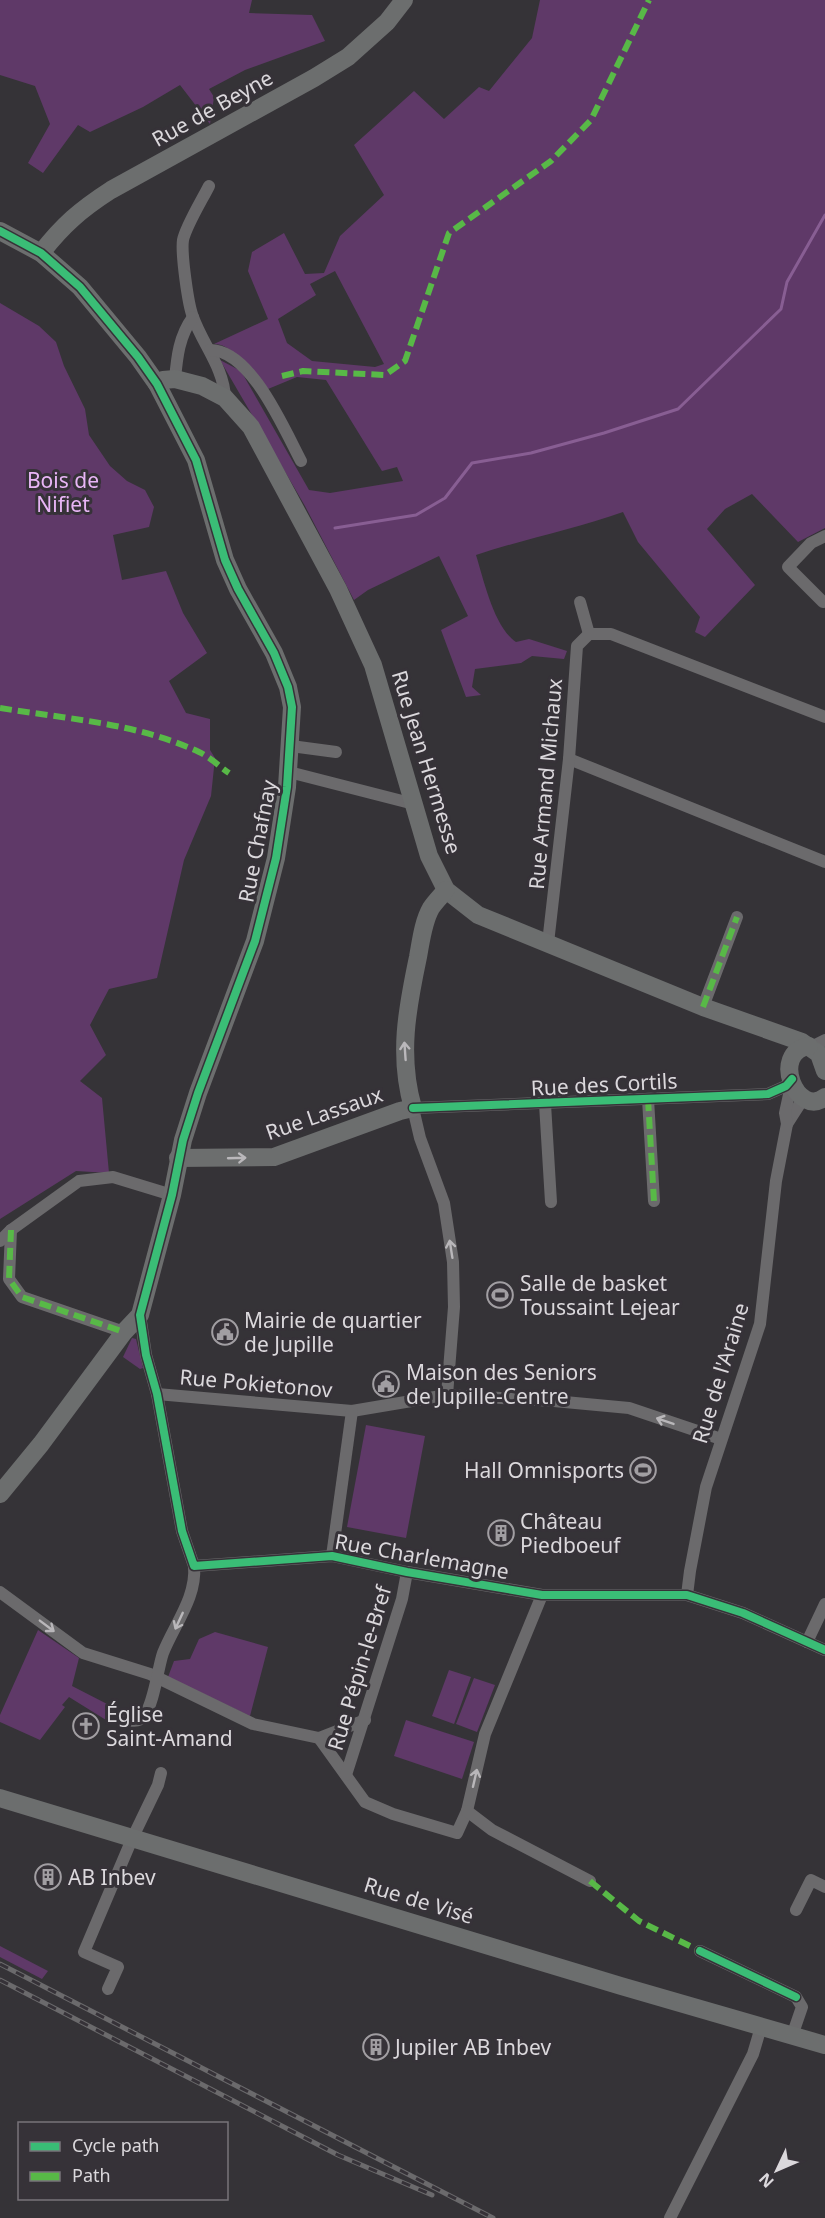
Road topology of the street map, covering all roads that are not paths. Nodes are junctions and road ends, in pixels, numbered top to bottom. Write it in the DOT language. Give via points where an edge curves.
graph roads {
  1 [pos="404,0"];
  2 [pos="209,186"];
  3 [pos="0,231"];
  4 [pos="41,253"];
  5 [pos="193,317"];
  6 [pos="210,350"];
  7 [pos="175,379"];
  8 [pos="157,384"];
  9 [pos="225,398"];
  10 [pos="301,460"];
  11 [pos="825,536"];
  12 [pos="580,602"];
  13 [pos="823,602"];
  14 [pos="589,634"];
  15 [pos="825,717"];
  16 [pos="291,746"];
  17 [pos="336,752"];
  18 [pos="568,759"];
  19 [pos="289,772"];
  20 [pos="414,804"];
  21 [pos="825,862"];
  22 [pos="446,890"];
  23 [pos="737,917"];
  24 [pos="549,943"];
  25 [pos="703,1007"];
  26 [pos="740,1022"];
  27 [pos="820,1053"];
  28 [pos="807,1091"];
  29 [pos="648,1099"];
  30 [pos="545,1104"];
  31 [pos="412,1108"];
  32 [pos="787,1124"];
  33 [pos="178,1158"];
  34 [pos="172,1195"];
  35 [pos="654,1201"];
  36 [pos="551,1202"];
  37 [pos="11,1230"];
  38 [pos="0,1241"];
  39 [pos="140,1315"];
  40 [pos="124,1332"];
  41 [pos="157,1394"];
  42 [pos="447,1395"];
  43 [pos="352,1411"];
  44 [pos="721,1439"];
  45 [pos="0,1494"];
  46 [pos="333,1556"];
  47 [pos="194,1566"];
  48 [pos="406,1572"];
  49 [pos="0,1592"];
  50 [pos="542,1595"];
  51 [pos="687,1595"];
  52 [pos="825,1604"];
  53 [pos="807,1642"];
  54 [pos="825,1650"];
  55 [pos="158,1679"];
  56 [pos="114,1713"];
  57 [pos="365,1720"];
  58 [pos="319,1738"];
  59 [pos="161,1773"];
  60 [pos="346,1775"];
  61 [pos="0,1798"];
  62 [pos="467,1811"];
  63 [pos="132,1839"];
  64 [pos="590,1881"];
  65 [pos="825,1887"];
  66 [pos="796,1910"];
  67 [pos="700,1951"];
  68 [pos="108,1989"];
  69 [pos="761,2027"];
  70 [pos="792,2036"];
  71 [pos="825,2045"];
  72 [pos="670,2218"];
  1 -- 4 [label="street, Rue de Beyne" via="387,22 348,57 111,190 65,224"];
  2 -- 5 [label="street" via="183,242"];
  3 -- 4 [label="street, Rue Chafnay"];
  4 -- 8 [label="street, Rue Chafnay" via="80,287"];
  5 -- 6 [label="street"];
  5 -- 7 [label="street" via="184,329"];
  6 -- 9 [label="street"];
  6 -- 10 [label="street" via="228,355 257,382"];
  7 -- 8 [label="street"];
  7 -- 9 [label="street" via="202,386"];
  8 -- 16 [label="street, Rue Chafnay" via="196,460 237,589 274,653 288,687"];
  9 -- 20 [label="street, Rue Jean Hermesse" via="251,427 357,628 373,665"];
  11 -- 13 [label="street" via="811,543 788,567"];
  12 -- 14 [label="street"];
  14 -- 15 [label="street" via="611,634"];
  14 -- 18 [label="street, Rue Armand Michaux" via="577,646"];
  16 -- 17 [label="street"];
  16 -- 19 [label="street, Rue Chafnay"];
  18 -- 21 [label="street"];
  18 -- 24 [label="street, Rue Armand Michaux"];
  19 -- 20 [label="street"];
  19 -- 33 [label="street, Rue Chafnay" via="276,858 255,941"];
  20 -- 22 [label="street, Rue Jean Hermesse" via="429,856"];
  22 -- 24 [label="street, Rue Jean Hermesse" via="478,915"];
  31 -- 22 [label="street, one-way" via="404,1034 407,1009 424,927 431,908"];
  23 -- 25 [label="street"];
  24 -- 25 [label="street, Rue Jean Hermesse"];
  25 -- 26 [label="street, Rue Jean Hermesse"];
  26 -- 27 [label="street, Rue Jean Hermesse" via="760,1026"];
  26 -- 28 [label="street, Rue Jean Hermesse" via="775,1045"];
  27 -- 28 [label="street" via="800,1048 793,1053"];
  28 -- 29 [label="street, Rue des Cortils"];
  28 -- 32 [label="street"];
  28 -- 32 [label="street" via="790,1090"];
  29 -- 30 [label="street, Rue des Cortils"];
  29 -- 35 [label="street"];
  30 -- 31 [label="street, Rue des Cortils"];
  30 -- 36 [label="street"];
  33 -- 31 [label="street, Rue Lassaux, one-way" via="274,1157"];
  42 -- 31 [label="street, one-way" via="454,1307 453,1262 444,1203"];
  32 -- 44 [label="street, Rue de l'Araine" via="776,1181 760,1324"];
  33 -- 34 [label="street, Rue Chafnay"];
  34 -- 37 [label="street" via="113,1177 79,1181"];
  34 -- 39 [label="street, Rue Chafnay"];
  37 -- 38 [label="street"];
  37 -- 40 [label="street" via="9,1279 22,1297"];
  39 -- 40 [label="street"];
  39 -- 41 [label="street"];
  40 -- 45 [label="street"];
  41 -- 43 [label="street, Rue Pokietonov"];
  41 -- 47 [label="street" via="182,1532"];
  42 -- 43 [label="street, Rue Pokietonov"];
  44 -- 42 [label="street, Rue Pokietonov, one-way" via="629,1408"];
  43 -- 46 [label="street"];
  44 -- 51 [label="street, Rue de l'Araine" via="706,1488"];
  46 -- 47 [label="street, Rue Charlemagne"];
  46 -- 48 [label="street, Rue Charlemagne"];
  47 -- 55 [label="street, one-way" via="195,1578 163,1655"];
  48 -- 50 [label="street, Rue Charlemagne"];
  48 -- 57 [label="street, Rue Pépin-le-Bref" via="402,1599"];
  49 -- 55 [label="street, one-way" via="83,1653"];
  50 -- 51 [label="street, Rue Charlemagne"];
  62 -- 50 [label="street, one-way" via="485,1734"];
  51 -- 53 [label="street, Rue Charlemagne" via="743,1613"];
  52 -- 53 [label="street"];
  53 -- 54 [label="street, Rue Charlemagne"];
  55 -- 56 [label="street" via="144,1718 128,1721"];
  55 -- 58 [label="street" via="253,1724"];
  57 -- 58 [label="street"];
  57 -- 60 [label="street, Rue Pépin-le-Bref"];
  58 -- 60 [label="street"];
  59 -- 63 [label="street"];
  60 -- 62 [label="street" via="371,1806 457,1833"];
  61 -- 63 [label="street, Rue de Visé"];
  62 -- 64 [label="street" via="492,1830"];
  63 -- 68 [label="street" via="84,1952 118,1967"];
  63 -- 69 [label="street, Rue de Visé"];
  65 -- 66 [label="street" via="811,1880"];
  67 -- 70 [label="street" via="796,1997 802,2007"];
  69 -- 70 [label="street, Rue de Visé"];
  69 -- 72 [label="street" via="753,2054"];
  70 -- 71 [label="street, Rue de Visé"];
}
